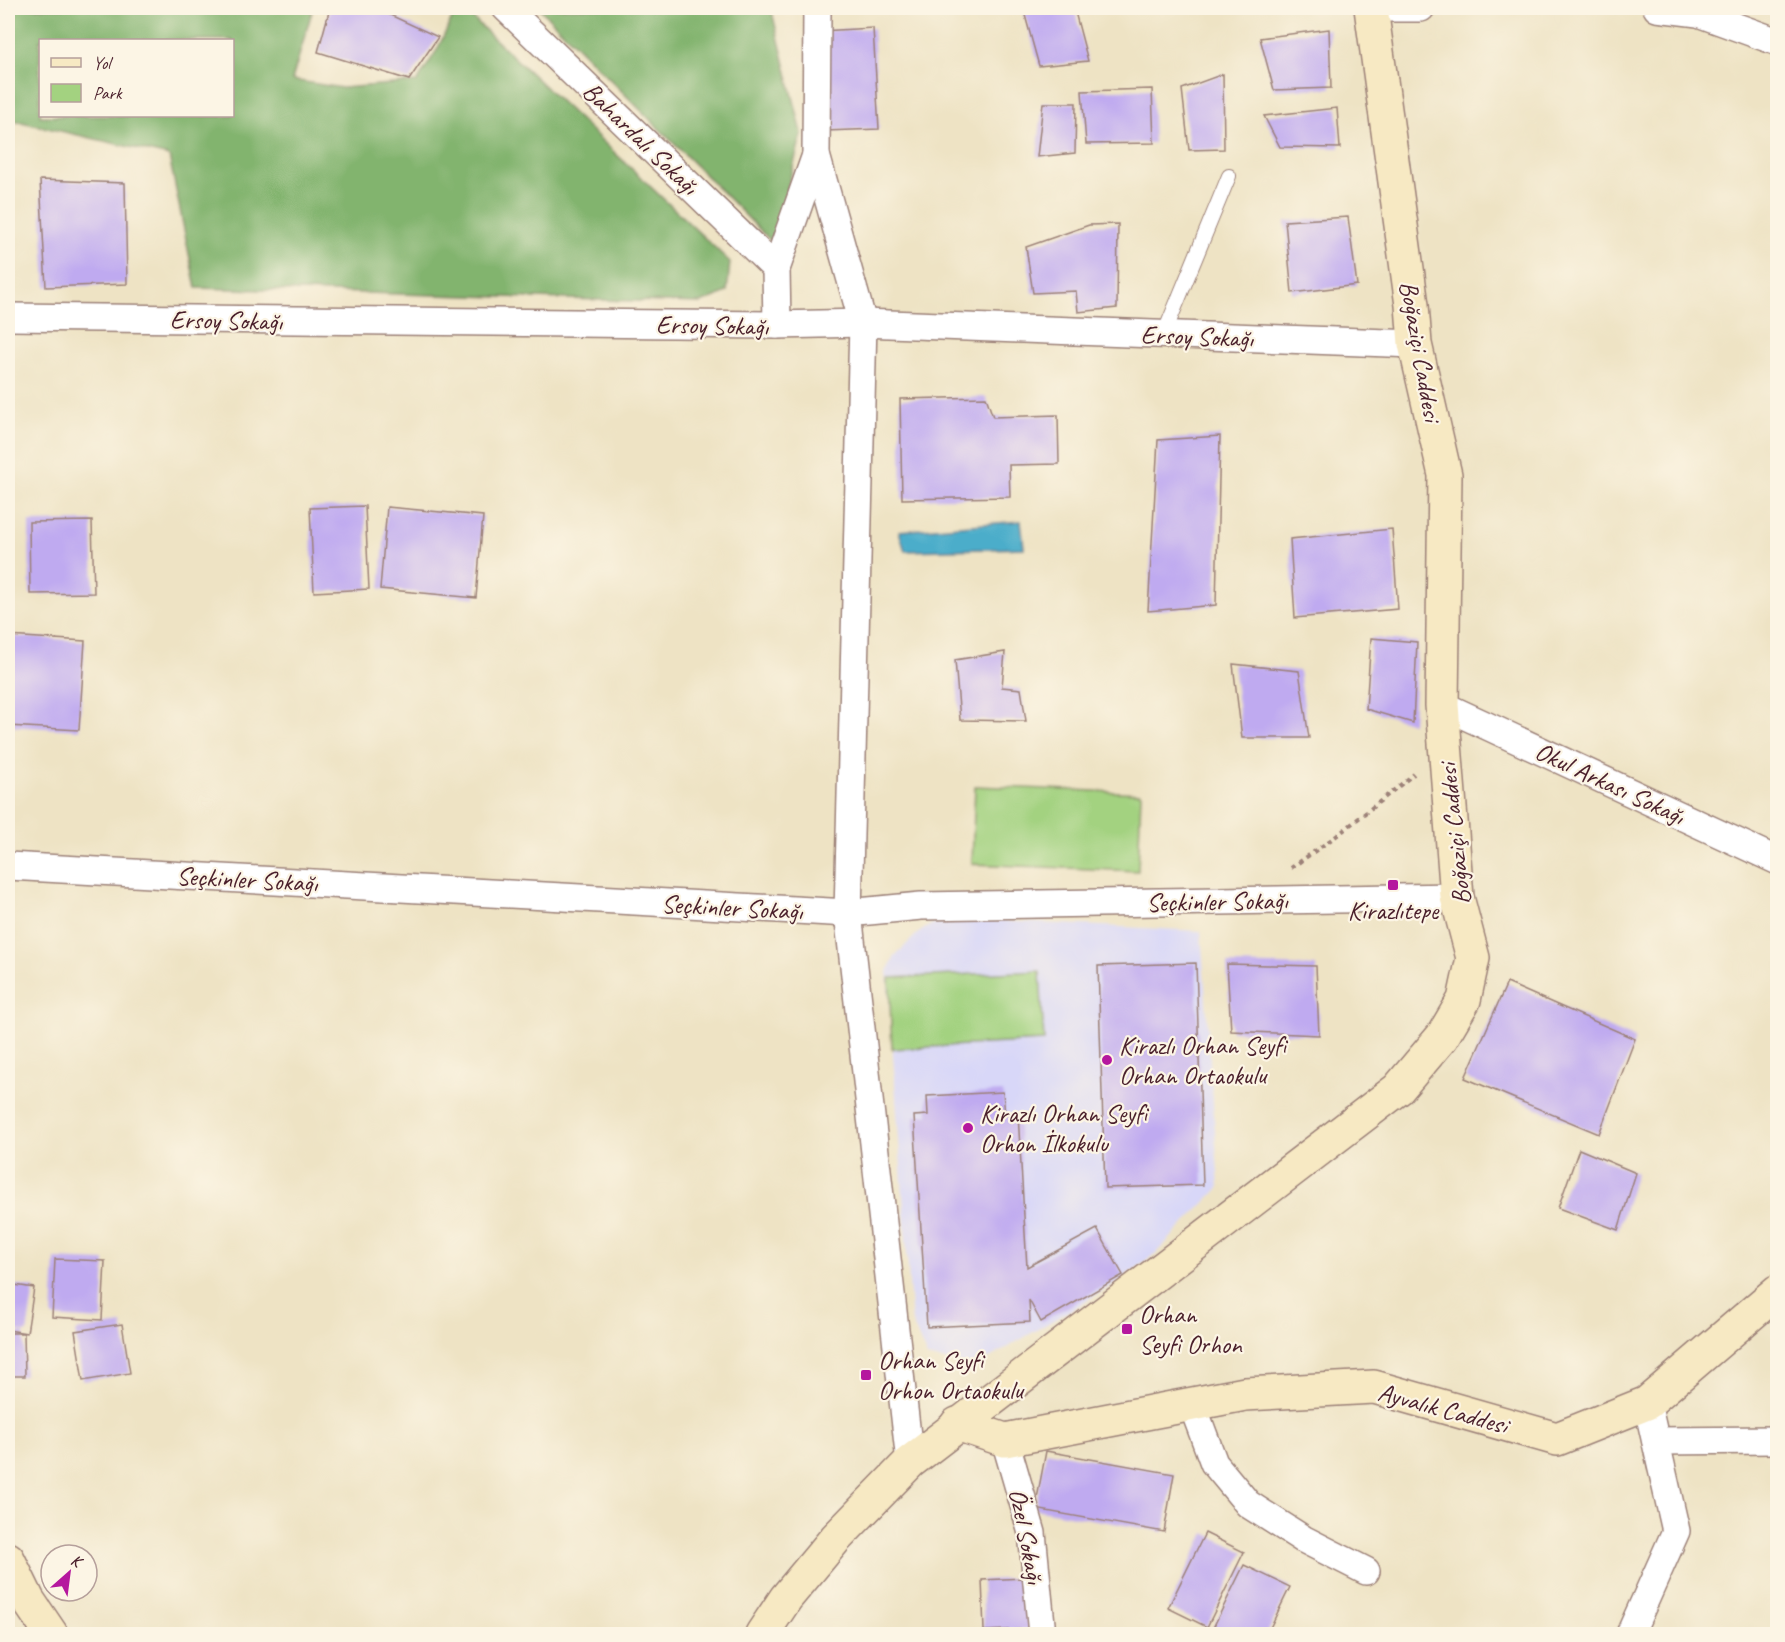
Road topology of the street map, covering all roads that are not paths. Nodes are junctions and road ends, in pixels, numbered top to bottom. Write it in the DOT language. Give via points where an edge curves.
graph roads {
  1 [pos="506,8"];
  2 [pos="817,8"];
  3 [pos="1371,8"];
  4 [pos="1421,8"];
  5 [pos="1657,8"];
  6 [pos="1778,42"];
  7 [pos="816,155"];
  8 [pos="1229,176"];
  9 [pos="776,268"];
  10 [pos="8,317"];
  11 [pos="863,323"];
  12 [pos="777,326"];
  13 [pos="1164,334"];
  14 [pos="1415,344"];
  15 [pos="1442,705"];
  16 [pos="1778,861"];
  17 [pos="8,866"];
  18 [pos="1457,897"];
  19 [pos="848,913"];
  20 [pos="1778,1291"];
  21 [pos="1647,1402"];
  22 [pos="1191,1404"];
  23 [pos="957,1424"];
  24 [pos="1005,1440"];
  25 [pos="1778,1440"];
  26 [pos="1656,1441"];
  27 [pos="910,1462"];
  28 [pos="8,1559"];
  29 [pos="1366,1571"];
  30 [pos="51,1635"];
  31 [pos="762,1635"];
  32 [pos="1042,1635"];
  33 [pos="1630,1635"];
  1 -- 9 [label="street, Bahardalı Sokağı"];
  2 -- 7 [label="street"];
  3 -- 4 [label="street"];
  3 -- 14 [label="street, Boğaziçi Caddesi"];
  5 -- 6 [label="street" via="1698,13"];
  7 -- 9 [label="street"];
  7 -- 11 [label="street"];
  8 -- 13 [label="lane"];
  9 -- 12 [label="street"];
  10 -- 12 [label="street, Ersoy Sokağı"];
  11 -- 12 [label="street, Ersoy Sokağı"];
  11 -- 13 [label="street, Ersoy Sokağı"];
  11 -- 19 [label="street"];
  13 -- 14 [label="street, Ersoy Sokağı"];
  14 -- 15 [label="street, Boğaziçi Caddesi" via="1445,475"];
  15 -- 16 [label="street, Okul Arkası Sokağı"];
  15 -- 18 [label="street, Boğaziçi Caddesi"];
  17 -- 19 [label="street, Seçkinler Sokağı"];
  18 -- 19 [label="street, Seçkinler Sokağı" via="921,906"];
  18 -- 23 [label="street, Boğaziçi Caddesi" via="1473,958 1464,1000 1442,1037 1398,1089"];
  19 -- 27 [label="street"];
  20 -- 21 [label="street, Ayvalık Caddesi"];
  21 -- 22 [label="street, Ayvalık Caddesi" via="1557,1439 1374,1387 1245,1394"];
  21 -- 26 [label="street"];
  22 -- 24 [label="street, Ayvalık Caddesi"];
  22 -- 29 [label="street" via="1214,1463 1248,1504 1303,1539"];
  23 -- 24 [label="street, Ayvalık Caddesi"];
  23 -- 27 [label="street, Boğaziçi Caddesi"];
  24 -- 32 [label="street, Özel Sokağı" via="1032,1533"];
  25 -- 26 [label="street"];
  26 -- 33 [label="street" via="1676,1531"];
  27 -- 31 [label="street, Boğaziçi Caddesi" via="836,1538 786,1598"];
  28 -- 30 [label="street"];
}
